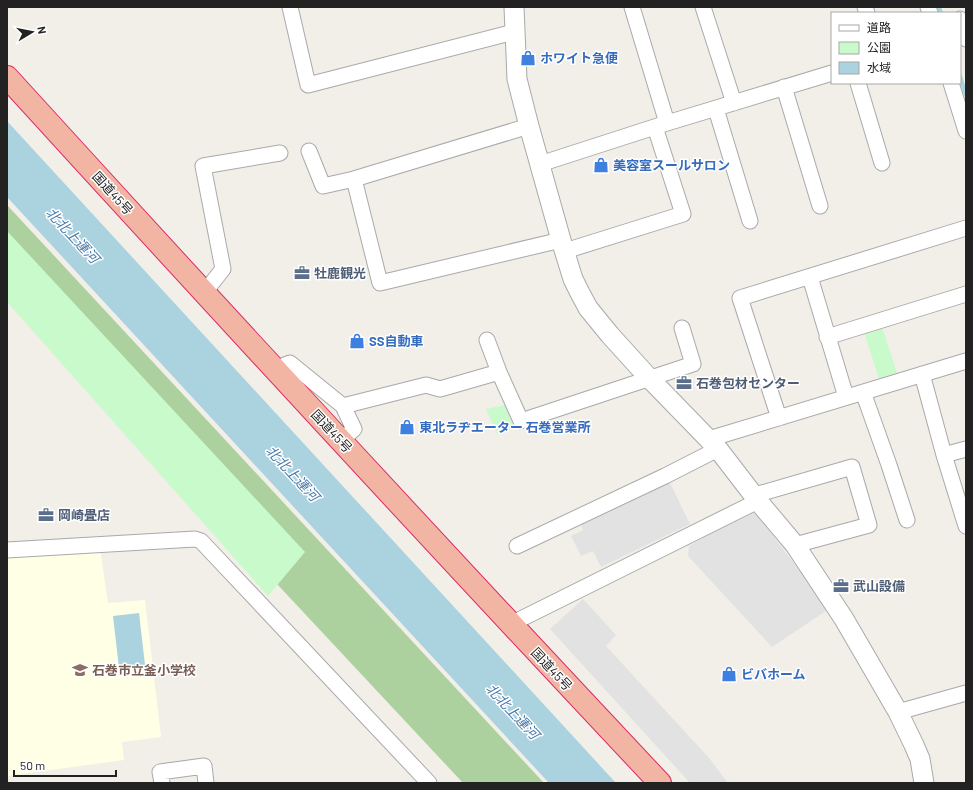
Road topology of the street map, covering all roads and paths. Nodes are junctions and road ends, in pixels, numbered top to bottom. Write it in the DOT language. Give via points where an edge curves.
graph roads {
  1 [pos="290,7"];
  2 [pos="514,7"];
  3 [pos="632,7"];
  4 [pos="703,7"];
  5 [pos="514,32"];
  6 [pos="831,73"];
  7 [pos="7,77"];
  8 [pos="858,84"];
  9 [pos="952,84"];
  10 [pos="784,87"];
  11 [pos="734,103"];
  12 [pos="716,109"];
  13 [pos="661,125"];
  14 [pos="529,126"];
  15 [pos="966,131"];
  16 [pos="309,151"];
  17 [pos="280,153"];
  18 [pos="882,163"];
  19 [pos="540,164"];
  20 [pos="354,180"];
  21 [pos="820,206"];
  22 [pos="750,221"];
  23 [pos="966,228"];
  24 [pos="563,246"];
  25 [pos="810,277"];
  26 [pos="204,293"];
  27 [pos="966,294"];
  28 [pos="682,328"];
  29 [pos="827,336"];
  30 [pos="487,340"];
  31 [pos="966,361"];
  32 [pos="275,369"];
  33 [pos="499,372"];
  34 [pos="922,374"];
  35 [pos="649,378"];
  36 [pos="863,392"];
  37 [pos="846,397"];
  38 [pos="343,406"];
  39 [pos="780,418"];
  40 [pos="341,441"];
  41 [pos="714,444"];
  42 [pos="966,449"];
  43 [pos="944,455"];
  44 [pos="756,498"];
  45 [pos="907,520"];
  46 [pos="966,526"];
  47 [pos="795,545"];
  48 [pos="517,546"];
  49 [pos="7,550"];
  50 [pos="511,624"];
  51 [pos="966,693"];
  52 [pos="898,712"];
  53 [pos="162,783"];
  54 [pos="206,783"];
  55 [pos="429,783"];
  56 [pos="660,783"];
  57 [pos="924,783"];
  1 -- 5 [label="street" via="308,85"];
  2 -- 5 [label="street"];
  3 -- 13 [label="street"];
  4 -- 11 [label="street"];
  5 -- 14 [label="street" via="517,78"];
  6 -- 10 [label="street"];
  7 -- 26 [label="highway, 国道45号"];
  8 -- 18 [label="street"];
  9 -- 15 [label="street"];
  10 -- 11 [label="street"];
  10 -- 21 [label="street"];
  11 -- 12 [label="street"];
  12 -- 13 [label="street"];
  12 -- 22 [label="street"];
  13 -- 19 [label="street"];
  13 -- 24 [label="street" via="683,214"];
  14 -- 19 [label="street"];
  14 -- 20 [label="street"];
  16 -- 20 [label="street" via="323,186"];
  17 -- 26 [label="street" via="203,166 223,269"];
  19 -- 24 [label="street"];
  20 -- 24 [label="street" via="380,283"];
  23 -- 25 [label="street"];
  24 -- 35 [label="street" via="573,279 588,308"];
  25 -- 29 [label="street"];
  25 -- 39 [label="street" via="740,298"];
  26 -- 32 [label="highway, 国道45号"];
  27 -- 29 [label="street"];
  28 -- 35 [label="street" via="692,364"];
  29 -- 37 [label="street"];
  30 -- 33 [label="street"];
  31 -- 34 [label="street"];
  32 -- 38 [label="street" via="290,363"];
  32 -- 40 [label="highway, 国道45号"];
  33 -- 35 [label="street" via="521,421"];
  33 -- 38 [label="street" via="440,389 426,385"];
  34 -- 36 [label="street"];
  34 -- 43 [label="street"];
  35 -- 41 [label="street"];
  36 -- 37 [label="street"];
  36 -- 45 [label="street"];
  37 -- 39 [label="street"];
  38 -- 40 [label="street" via="354,430"];
  39 -- 41 [label="street"];
  40 -- 50 [label="highway, 国道45号"];
  41 -- 44 [label="street"];
  41 -- 48 [label="street" via="665,476"];
  42 -- 43 [label="street"];
  43 -- 46 [label="street"];
  44 -- 47 [label="street"];
  44 -- 47 [label="street" via="852,467 869,525"];
  44 -- 50 [label="street"];
  47 -- 52 [label="street" via="844,619"];
  49 -- 55 [label="street" via="195,539 201,541"];
  50 -- 56 [label="highway, 国道45号"];
  51 -- 52 [label="street"];
  52 -- 57 [label="street" via="920,759"];
  53 -- 54 [label="street" via="160,772 204,766"];
}
